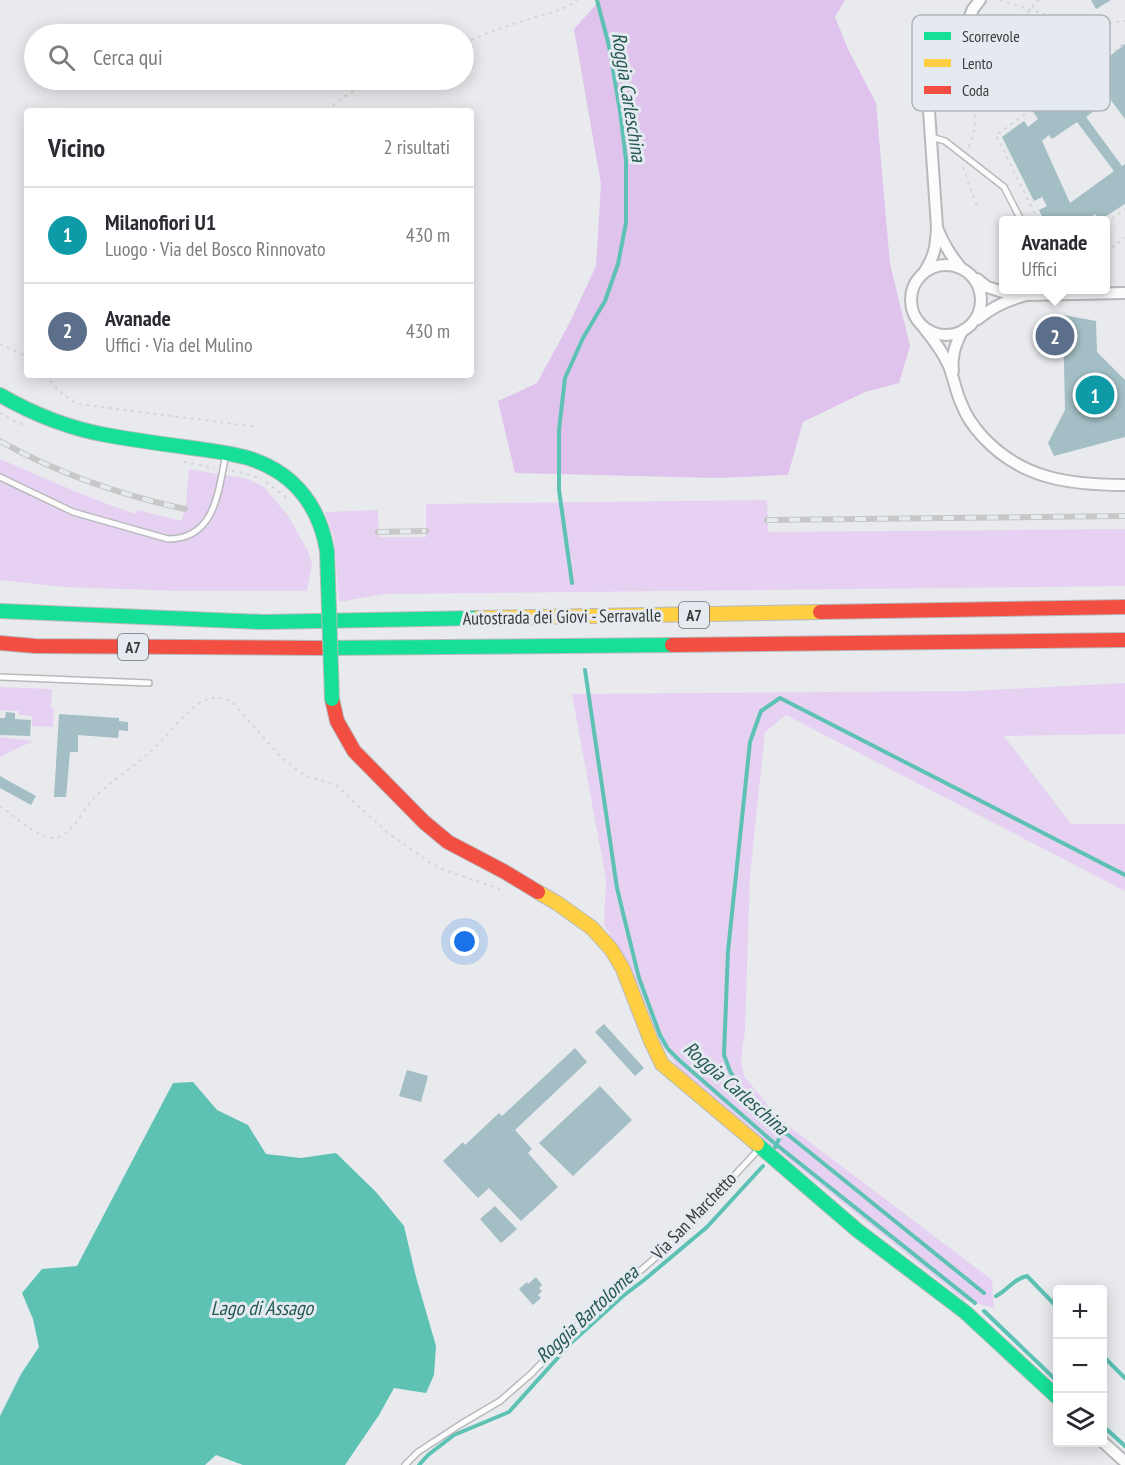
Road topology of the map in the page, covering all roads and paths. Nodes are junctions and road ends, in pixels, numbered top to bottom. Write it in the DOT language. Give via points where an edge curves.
graph roads {
  1 [pos="577,0"];
  2 [pos="1000,0"];
  3 [pos="1039,0"];
  4 [pos="1029,10"];
  5 [pos="1026,15"];
  6 [pos="1046,15"];
  7 [pos="1125,21"];
  8 [pos="1110,23"];
  9 [pos="474,39"];
  10 [pos="1125,43"];
  11 [pos="1110,54"];
  12 [pos="360,90"];
  13 [pos="331,108"];
  14 [pos="929,111"];
  15 [pos="975,111"];
  16 [pos="1029,112"];
  17 [pos="931,137"];
  18 [pos="966,158"];
  19 [pos="978,209"];
  20 [pos="1125,209"];
  21 [pos="1019,216"];
  22 [pos="1036,216"];
  23 [pos="1110,220"];
  24 [pos="937,227"];
  25 [pos="1125,238"];
  26 [pos="1110,249"];
  27 [pos="961,268"];
  28 [pos="925,271"];
  29 [pos="972,275"];
  30 [pos="999,291"];
  31 [pos="1110,293"];
  32 [pos="1125,293"];
  33 [pos="1018,294"];
  34 [pos="1032,294"];
  35 [pos="1026,295"];
  36 [pos="976,321"];
  37 [pos="924,328"];
  38 [pos="961,333"];
  39 [pos="0,344"];
  40 [pos="23,354"];
  41 [pos="48,378"];
  42 [pos="955,386"];
  43 [pos="3,397"];
  44 [pos="0,413"];
  45 [pos="25,425"];
  46 [pos="257,427"];
  47 [pos="227,453"];
  48 [pos="174,460"];
  49 [pos="223,469"];
  50 [pos="0,477"];
  51 [pos="1125,485"];
  52 [pos="290,501"];
  53 [pos="1125,607"];
  54 [pos="0,611"];
  55 [pos="1125,639"];
  56 [pos="0,643"];
  57 [pos="0,676"];
  58 [pos="149,682"];
  59 [pos="0,806"];
  60 [pos="500,889"];
  61 [pos="760,1148"];
  62 [pos="1053,1393"];
  63 [pos="1107,1446"];
  64 [pos="1125,1462"];
  65 [pos="405,1465"];
  1 -- 9 [label="path"];
  2 -- 4 [label="path"];
  3 -- 4 [label="path"];
  4 -- 5 [label="path"];
  4 -- 6 [label="path"];
  7 -- 8 [label="path"];
  10 -- 11 [label="path"];
  12 -- 13 [label="path"];
  14 -- 17 [label="street"];
  15 -- 18 [label="path" via="975,129"];
  16 -- 22 [label="path" via="996,135"];
  17 -- 18 [label="lane" via="945,141"];
  17 -- 24 [label="street"];
  18 -- 19 [label="path" via="963,168"];
  18 -- 21 [label="lane" via="1004,187"];
  20 -- 23 [label="path"];
  24 -- 27 [label="street"];
  24 -- 28 [label="street" via="933,258"];
  25 -- 26 [label="path"];
  27 -- 28 [label="street" via="943,265"];
  27 -- 29 [label="street"];
  28 -- 37 [label="street" via="913,288 911,299 916,320"];
  29 -- 30 [label="street"];
  29 -- 36 [label="street" via="982,297"];
  31 -- 32 [label="street"];
  33 -- 35 [label="street"];
  34 -- 35 [label="street"];
  35 -- 36 [label="street" via="990,309"];
  36 -- 38 [label="street"];
  37 -- 38 [label="street" via="941,336"];
  37 -- 42 [label="street" via="940,349"];
  38 -- 42 [label="street" via="952,362"];
  39 -- 40 [label="path"];
  41 -- 46 [label="path" via="64,396 79,404"];
  42 -- 51 [label="street" via="975,428 1011,461 1053,479"];
  43 -- 47 [label="main road" via="87,431"];
  44 -- 45 [label="path"];
  47 -- 49 [label="lane"];
  47 -- 61 [label="main road, bridge" via="279,471 297,486 319,518 327,551 332,699 337,721 354,751 448,843 505,872 592,928 611,948 623,969 662,1064"];
  48 -- 49 [label="path"];
  49 -- 50 [label="lane" via="209,517 195,534 177,539 73,513"];
  49 -- 52 [label="path" via="264,480"];
  53 -- 54 [label="main road, Autostrada dei Giovi - Serravalle / A7" via="263,622"];
  55 -- 56 [label="main road, Autostrada dei Giovi - Serravalle / A7" via="267,649"];
  57 -- 58 [label="lane"];
  59 -- 60 [label="path" via="40,834 59,837 67,833 92,800 200,703 223,697 293,767 306,776 336,785 388,833 421,856 444,870"];
  61 -- 62 [label="main road" via="857,1230 965,1312"];
  61 -- 65 [label="lane, Via San Marchetto" via="670,1245 579,1324 532,1373 500,1401 418,1452"];
  63 -- 64 [label="street"];
}
